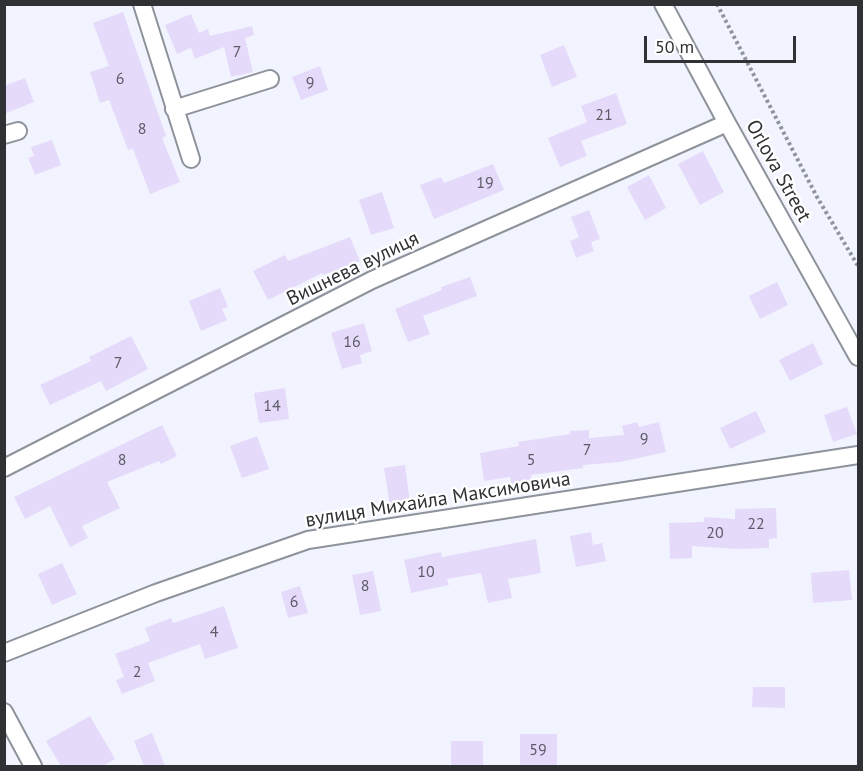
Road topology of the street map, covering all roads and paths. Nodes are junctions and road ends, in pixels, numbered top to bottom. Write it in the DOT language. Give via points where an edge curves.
graph roads {
  1 [pos="142,4"];
  2 [pos="663,4"];
  3 [pos="717,4"];
  4 [pos="270,79"];
  5 [pos="174,110"];
  6 [pos="727,123"];
  7 [pos="191,159"];
  8 [pos="858,266"];
  9 [pos="858,357"];
  10 [pos="858,456"];
  11 [pos="4,468"];
  12 [pos="4,653"];
  13 [pos="4,712"];
  14 [pos="33,766"];
  1 -- 5 [label="street"];
  2 -- 6 [label="street, Orlova Street"];
  3 -- 8 [label="path" via="817,197"];
  4 -- 5 [label="street"];
  5 -- 7 [label="street"];
  6 -- 9 [label="street, Orlova Street"];
  6 -- 11 [label="street, Вишнева вулиця" via="372,280"];
  10 -- 12 [label="street, вулиця Михайла Максимовича" via="308,540 156,593"];
  13 -- 14 [label="street"];
}
